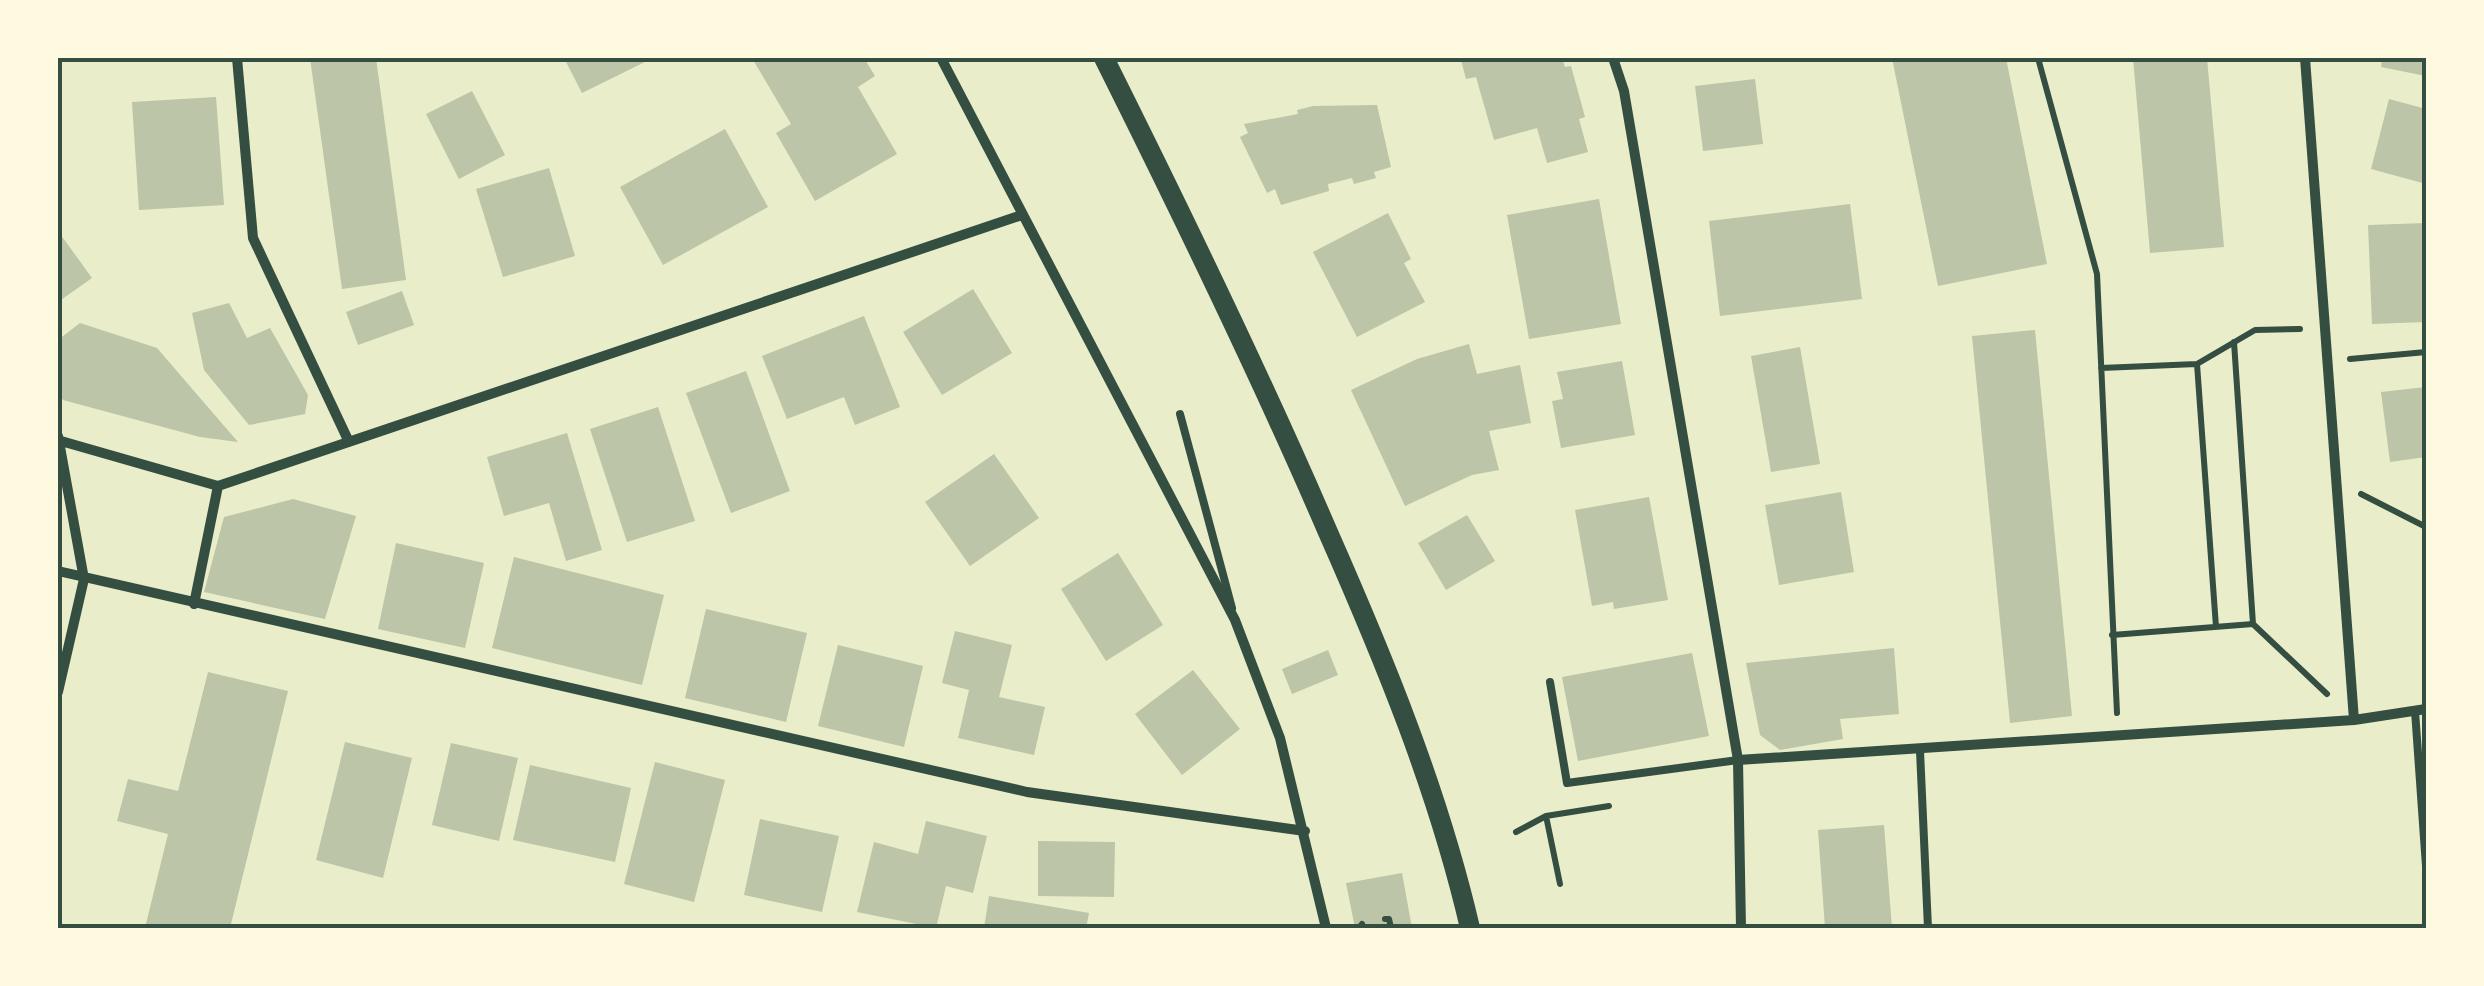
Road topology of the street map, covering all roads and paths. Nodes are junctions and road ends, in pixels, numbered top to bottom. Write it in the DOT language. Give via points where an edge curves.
graph roads {
  1 [pos="237,58"];
  2 [pos="940,58"];
  3 [pos="1104,58"];
  4 [pos="1613,58"];
  5 [pos="2038,58"];
  6 [pos="2306,58"];
  7 [pos="1022,214"];
  8 [pos="2326,328"];
  9 [pos="2234,342"];
  10 [pos="2426,352"];
  11 [pos="2329,360"];
  12 [pos="2197,364"];
  13 [pos="2101,368"];
  14 [pos="1180,414"];
  15 [pos="59,438"];
  16 [pos="349,442"];
  17 [pos="2339,482"];
  18 [pos="218,486"];
  19 [pos="2426,527"];
  20 [pos="58,571"];
  21 [pos="84,579"];
  22 [pos="194,604"];
  23 [pos="1236,624"];
  24 [pos="2253,624"];
  25 [pos="2216,627"];
  26 [pos="2112,635"];
  27 [pos="1550,682"];
  28 [pos="58,692"];
  29 [pos="2421,711"];
  30 [pos="2354,720"];
  31 [pos="2119,737"];
  32 [pos="1920,751"];
  33 [pos="1738,760"];
  34 [pos="1624,803"];
  35 [pos="1546,816"];
  36 [pos="1305,830"];
  37 [pos="1516,832"];
  38 [pos="2426,866"];
  39 [pos="1560,884"];
  40 [pos="1385,920"];
  41 [pos="1326,928"];
  42 [pos="1391,928"];
  43 [pos="1470,928"];
  44 [pos="1741,928"];
  45 [pos="1928,928"];
  1 -- 16 [label="street" via="253,238"];
  2 -- 7 [label="street"];
  3 -- 43 [label="main road" via="1246,344 1387,667 1456,866"];
  4 -- 33 [label="street" via="1624,91"];
  5 -- 13 [label="path" via="2097,274"];
  6 -- 8 [label="street"];
  7 -- 16 [label="street"];
  7 -- 23 [label="street"];
  8 -- 9 [label="path" via="2254,330"];
  8 -- 11 [label="street"];
  9 -- 12 [label="path"];
  9 -- 24 [label="path"];
  10 -- 11 [label="path"];
  11 -- 17 [label="street"];
  12 -- 13 [label="path"];
  12 -- 25 [label="path"];
  13 -- 26 [label="path"];
  14 -- 23 [label="lane"];
  15 -- 18 [label="street"];
  15 -- 21 [label="street"];
  16 -- 18 [label="street"];
  17 -- 19 [label="path"];
  17 -- 30 [label="street"];
  18 -- 22 [label="street"];
  20 -- 21 [label="street"];
  21 -- 22 [label="street"];
  21 -- 28 [label="street"];
  22 -- 36 [label="street" via="1027,792"];
  23 -- 36 [label="street" via="1280,738"];
  24 -- 25 [label="path"];
  24 -- 30 [label="path"];
  25 -- 26 [label="path"];
  26 -- 31 [label="path"];
  27 -- 33 [label="lane" via="1567,783"];
  29 -- 30 [label="street"];
  29 -- 38 [label="lane"];
  30 -- 31 [label="street"];
  31 -- 32 [label="street"];
  32 -- 33 [label="street"];
  32 -- 45 [label="lane"];
  33 -- 44 [label="street"];
  34 -- 35 [label="path"];
  35 -- 37 [label="path"];
  35 -- 39 [label="path"];
  36 -- 41 [label="street"];
  40 -- 42 [label="path"];
}
